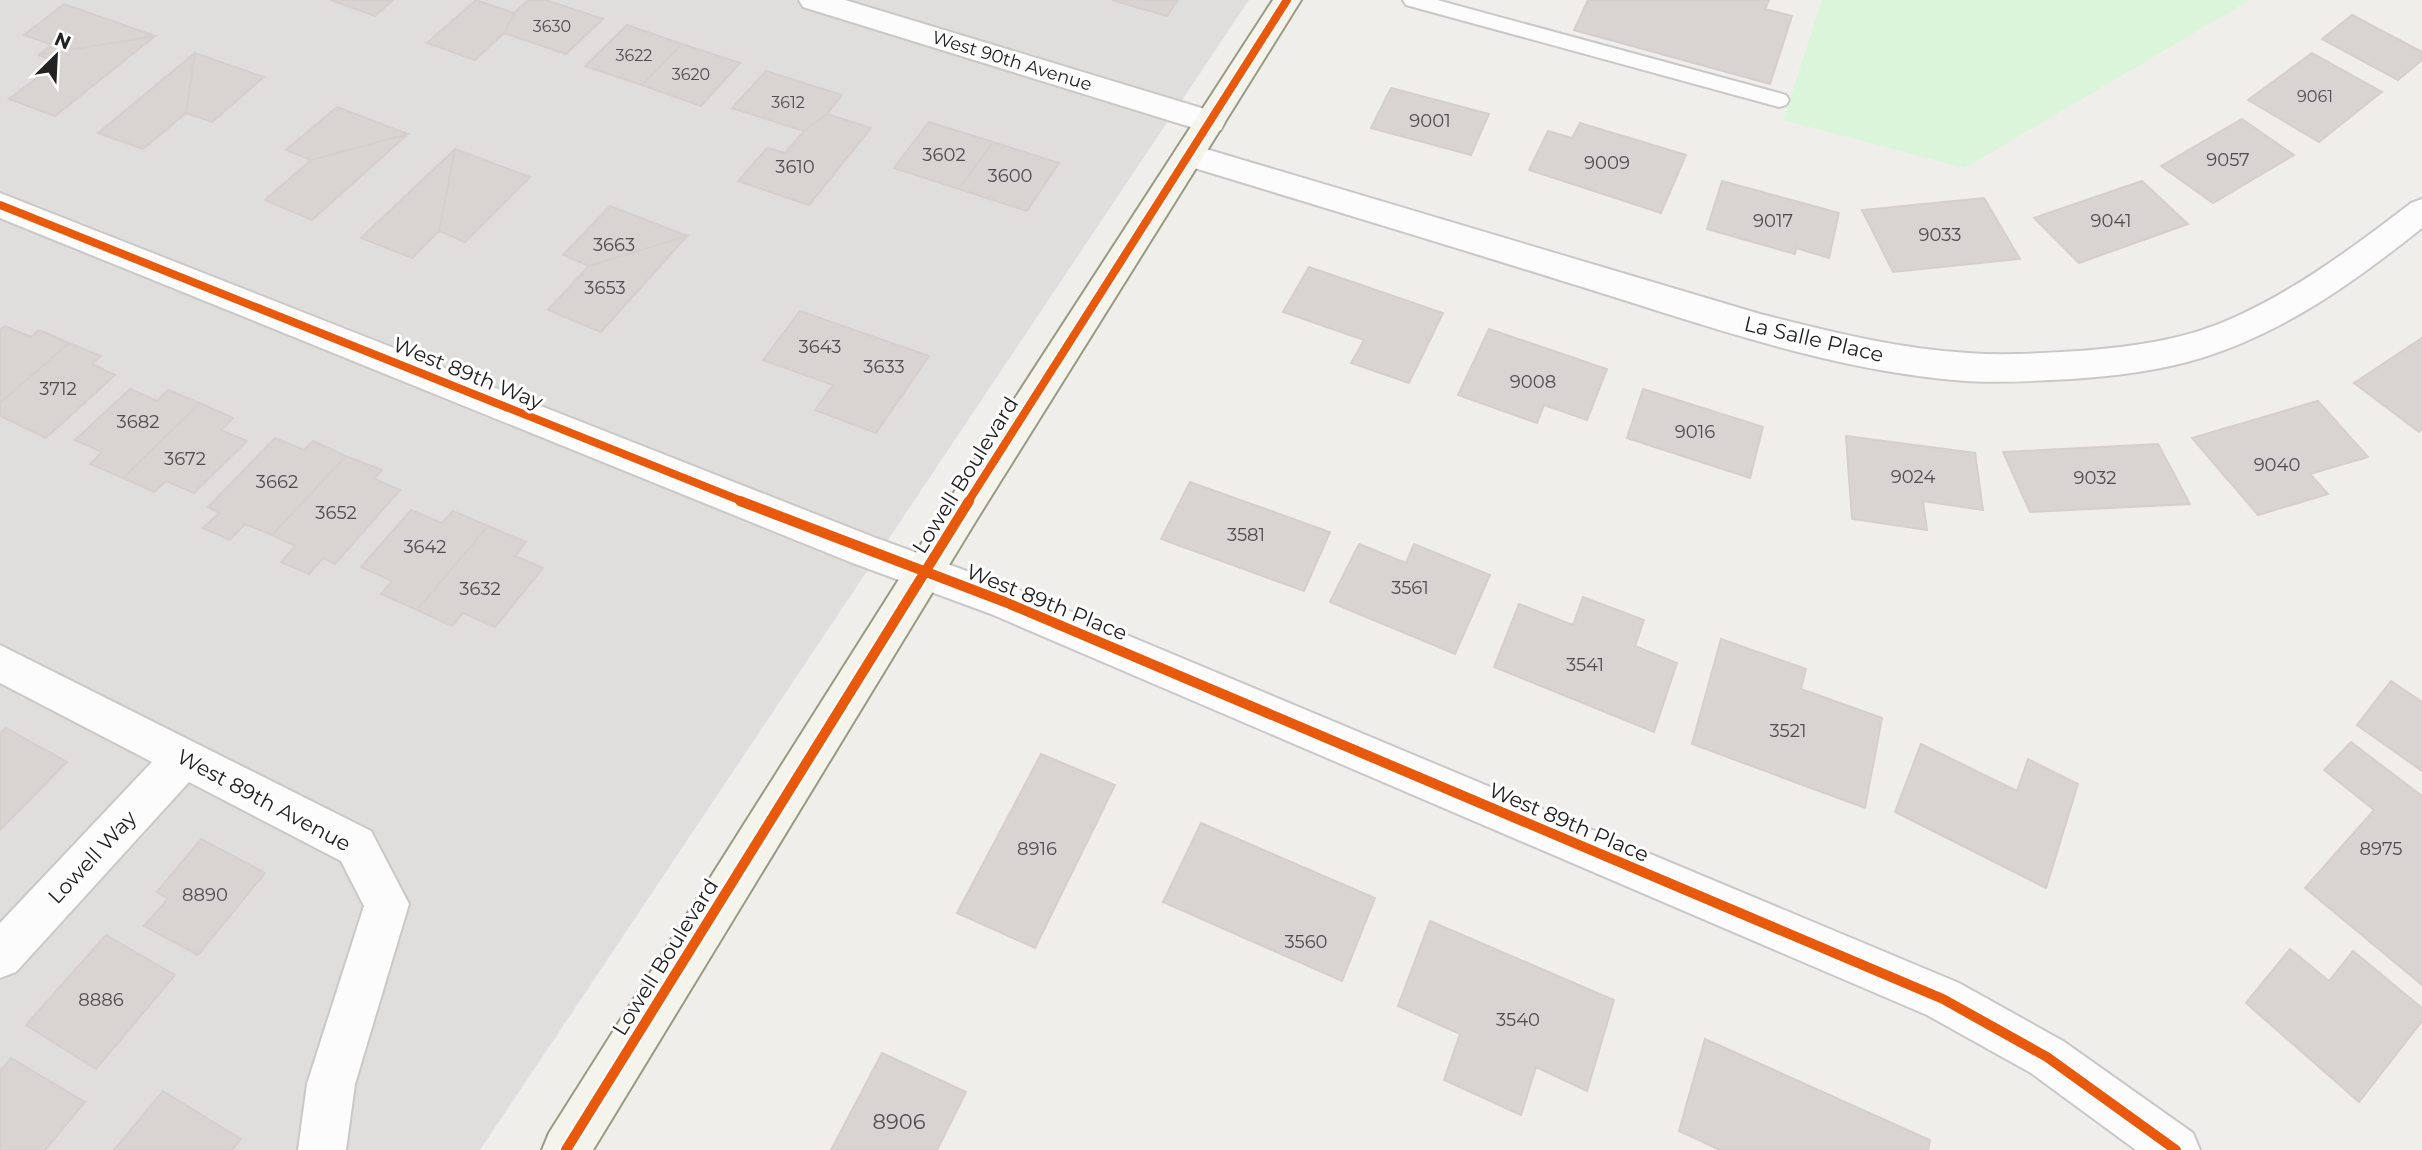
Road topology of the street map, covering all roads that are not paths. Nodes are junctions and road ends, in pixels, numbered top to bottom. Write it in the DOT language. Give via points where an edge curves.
graph roads {
  1 [pos="813,0"];
  2 [pos="1287,0"];
  3 [pos="1413,0"];
  4 [pos="1779,100"];
  5 [pos="1210,122"];
  6 [pos="1189,155"];
  7 [pos="0,205"];
  8 [pos="2422,211"];
  9 [pos="925,572"];
  10 [pos="0,663"];
  11 [pos="183,758"];
  12 [pos="0,956"];
  13 [pos="322,1150"];
  14 [pos="566,1150"];
  15 [pos="2176,1150"];
  1 -- 5 [label="street, West 90th Avenue"];
  2 -- 5 [label="street, Lowell Boulevard"];
  3 -- 4 [label="lane"];
  5 -- 6 [label="street, Lowell Boulevard"];
  6 -- 8 [label="street, La Salle Place" via="1767,330 1892,358 2010,369 2115,363 2218,339 2261,321 2358,261"];
  6 -- 9 [label="street, Lowell Boulevard"];
  7 -- 9 [label="street, West 89th Way"];
  9 -- 14 [label="street, Lowell Boulevard"];
  9 -- 15 [label="street, West 89th Place" via="1943,999 2047,1057"];
  10 -- 11 [label="street, West 89th Avenue"];
  11 -- 12 [label="street, Lowell Way"];
  11 -- 13 [label="street, West 89th Avenue" via="356,846 387,904 331,1084"];
}
